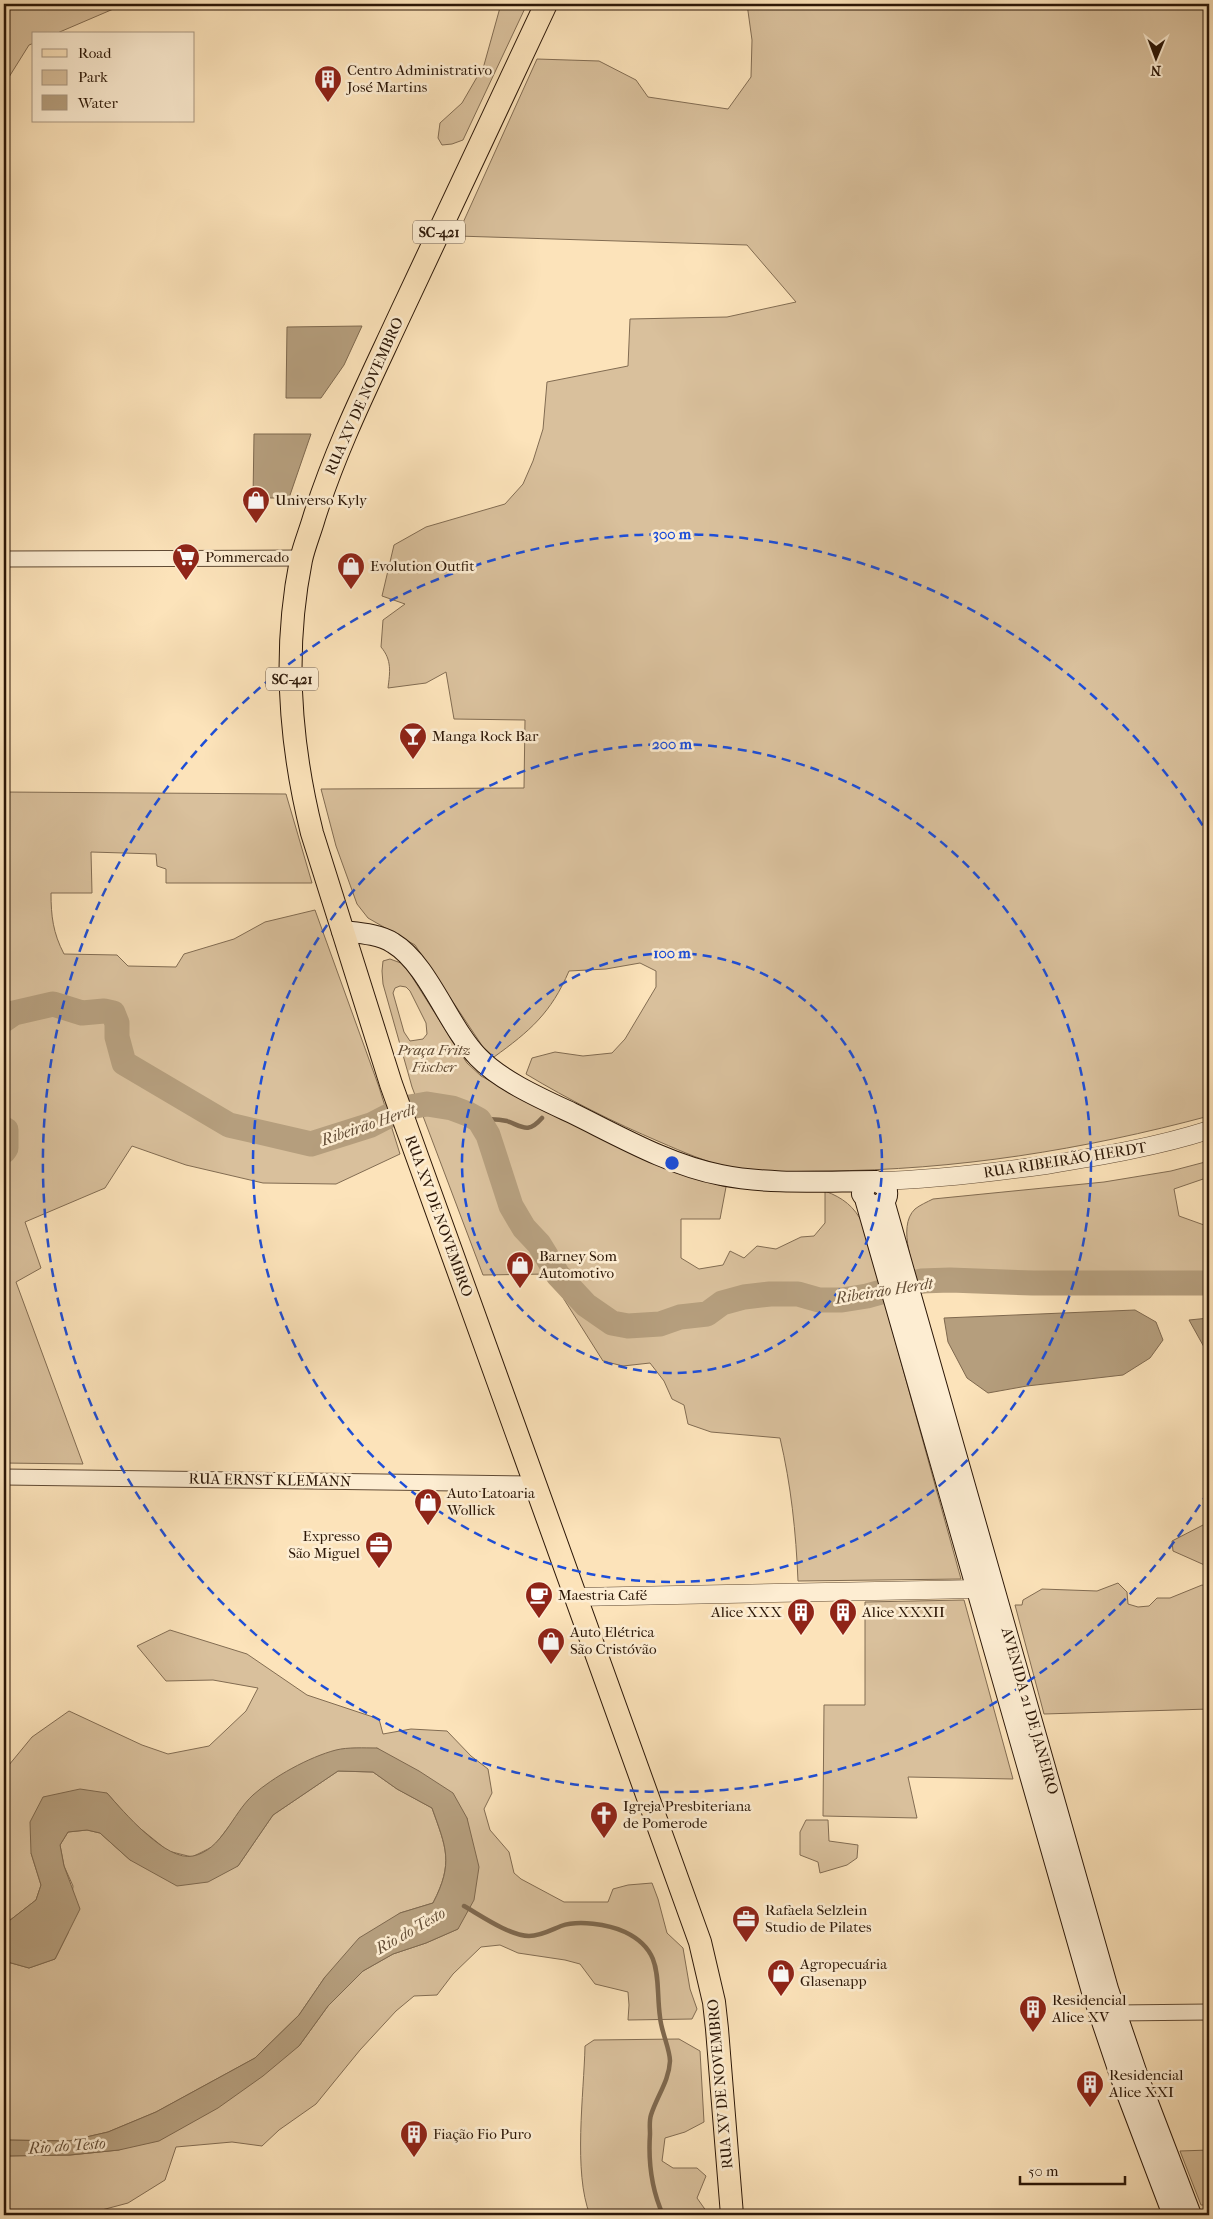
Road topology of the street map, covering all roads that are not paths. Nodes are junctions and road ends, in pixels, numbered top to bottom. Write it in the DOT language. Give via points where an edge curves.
graph roads {
  1 [pos="546,4"];
  2 [pos="302,558"];
  3 [pos="4,559"];
  4 [pos="342,931"];
  5 [pos="1209,1130"];
  6 [pos="876,1180"];
  7 [pos="830,1181"];
  8 [pos="919,1181"];
  9 [pos="875,1200"];
  10 [pos="903,1299"];
  11 [pos="4,1477"];
  12 [pos="536,1484"];
  13 [pos="976,1589"];
  14 [pos="576,1597"];
  15 [pos="1209,2012"];
  16 [pos="1116,2013"];
  17 [pos="732,2215"];
  18 [pos="1173,2215"];
  19 [pos="1191,2215"];
  1 -- 2 [label="main road, RUA XV DE NOVEMBRO / SC-421" via="356,409 324,485"];
  2 -- 3 [label="street"];
  2 -- 4 [label="main road, RUA XV DE NOVEMBRO / SC-421" via="292,648 294,735 303,800"];
  4 -- 7 [label="main road, RUA RIBEIRÃO HERDT" via="378,936 393,942 408,954 478,1058 546,1101 650,1150 720,1175 746,1179"];
  4 -- 12 [label="main road, RUA XV DE NOVEMBRO / SC-421" via="391,1084"];
  5 -- 8 [label="street, RUA RIBEIRÃO HERDT" via="1081,1160"];
  6 -- 7 [label="main road, RUA RIBEIRÃO HERDT"];
  6 -- 8 [label="street, RUA RIBEIRÃO HERDT"];
  6 -- 9 [label="main road" via="865,1186"];
  7 -- 9 [label="main road, RUA RIBEIRÃO HERDT"];
  8 -- 9 [label="street, RUA RIBEIRÃO HERDT"];
  9 -- 10 [label="main road, AVENIDA 21 DE JANEIRO"];
  10 -- 13 [label="main road, AVENIDA 21 DE JANEIRO"];
  10 -- 16 [label="main road, AVENIDA 21 DE JANEIRO"];
  11 -- 12 [label="street, RUA ERNST KLEMANN"];
  12 -- 14 [label="main road, RUA XV DE NOVEMBRO / SC-421"];
  13 -- 14 [label="street"];
  13 -- 18 [label="main road, AVENIDA 21 DE JANEIRO" via="1095,2002"];
  14 -- 17 [label="main road, RUA XV DE NOVEMBRO / SC-421" via="708,1971 717,2029"];
  15 -- 16 [label="street"];
  16 -- 19 [label="main road, AVENIDA 21 DE JANEIRO"];
}
